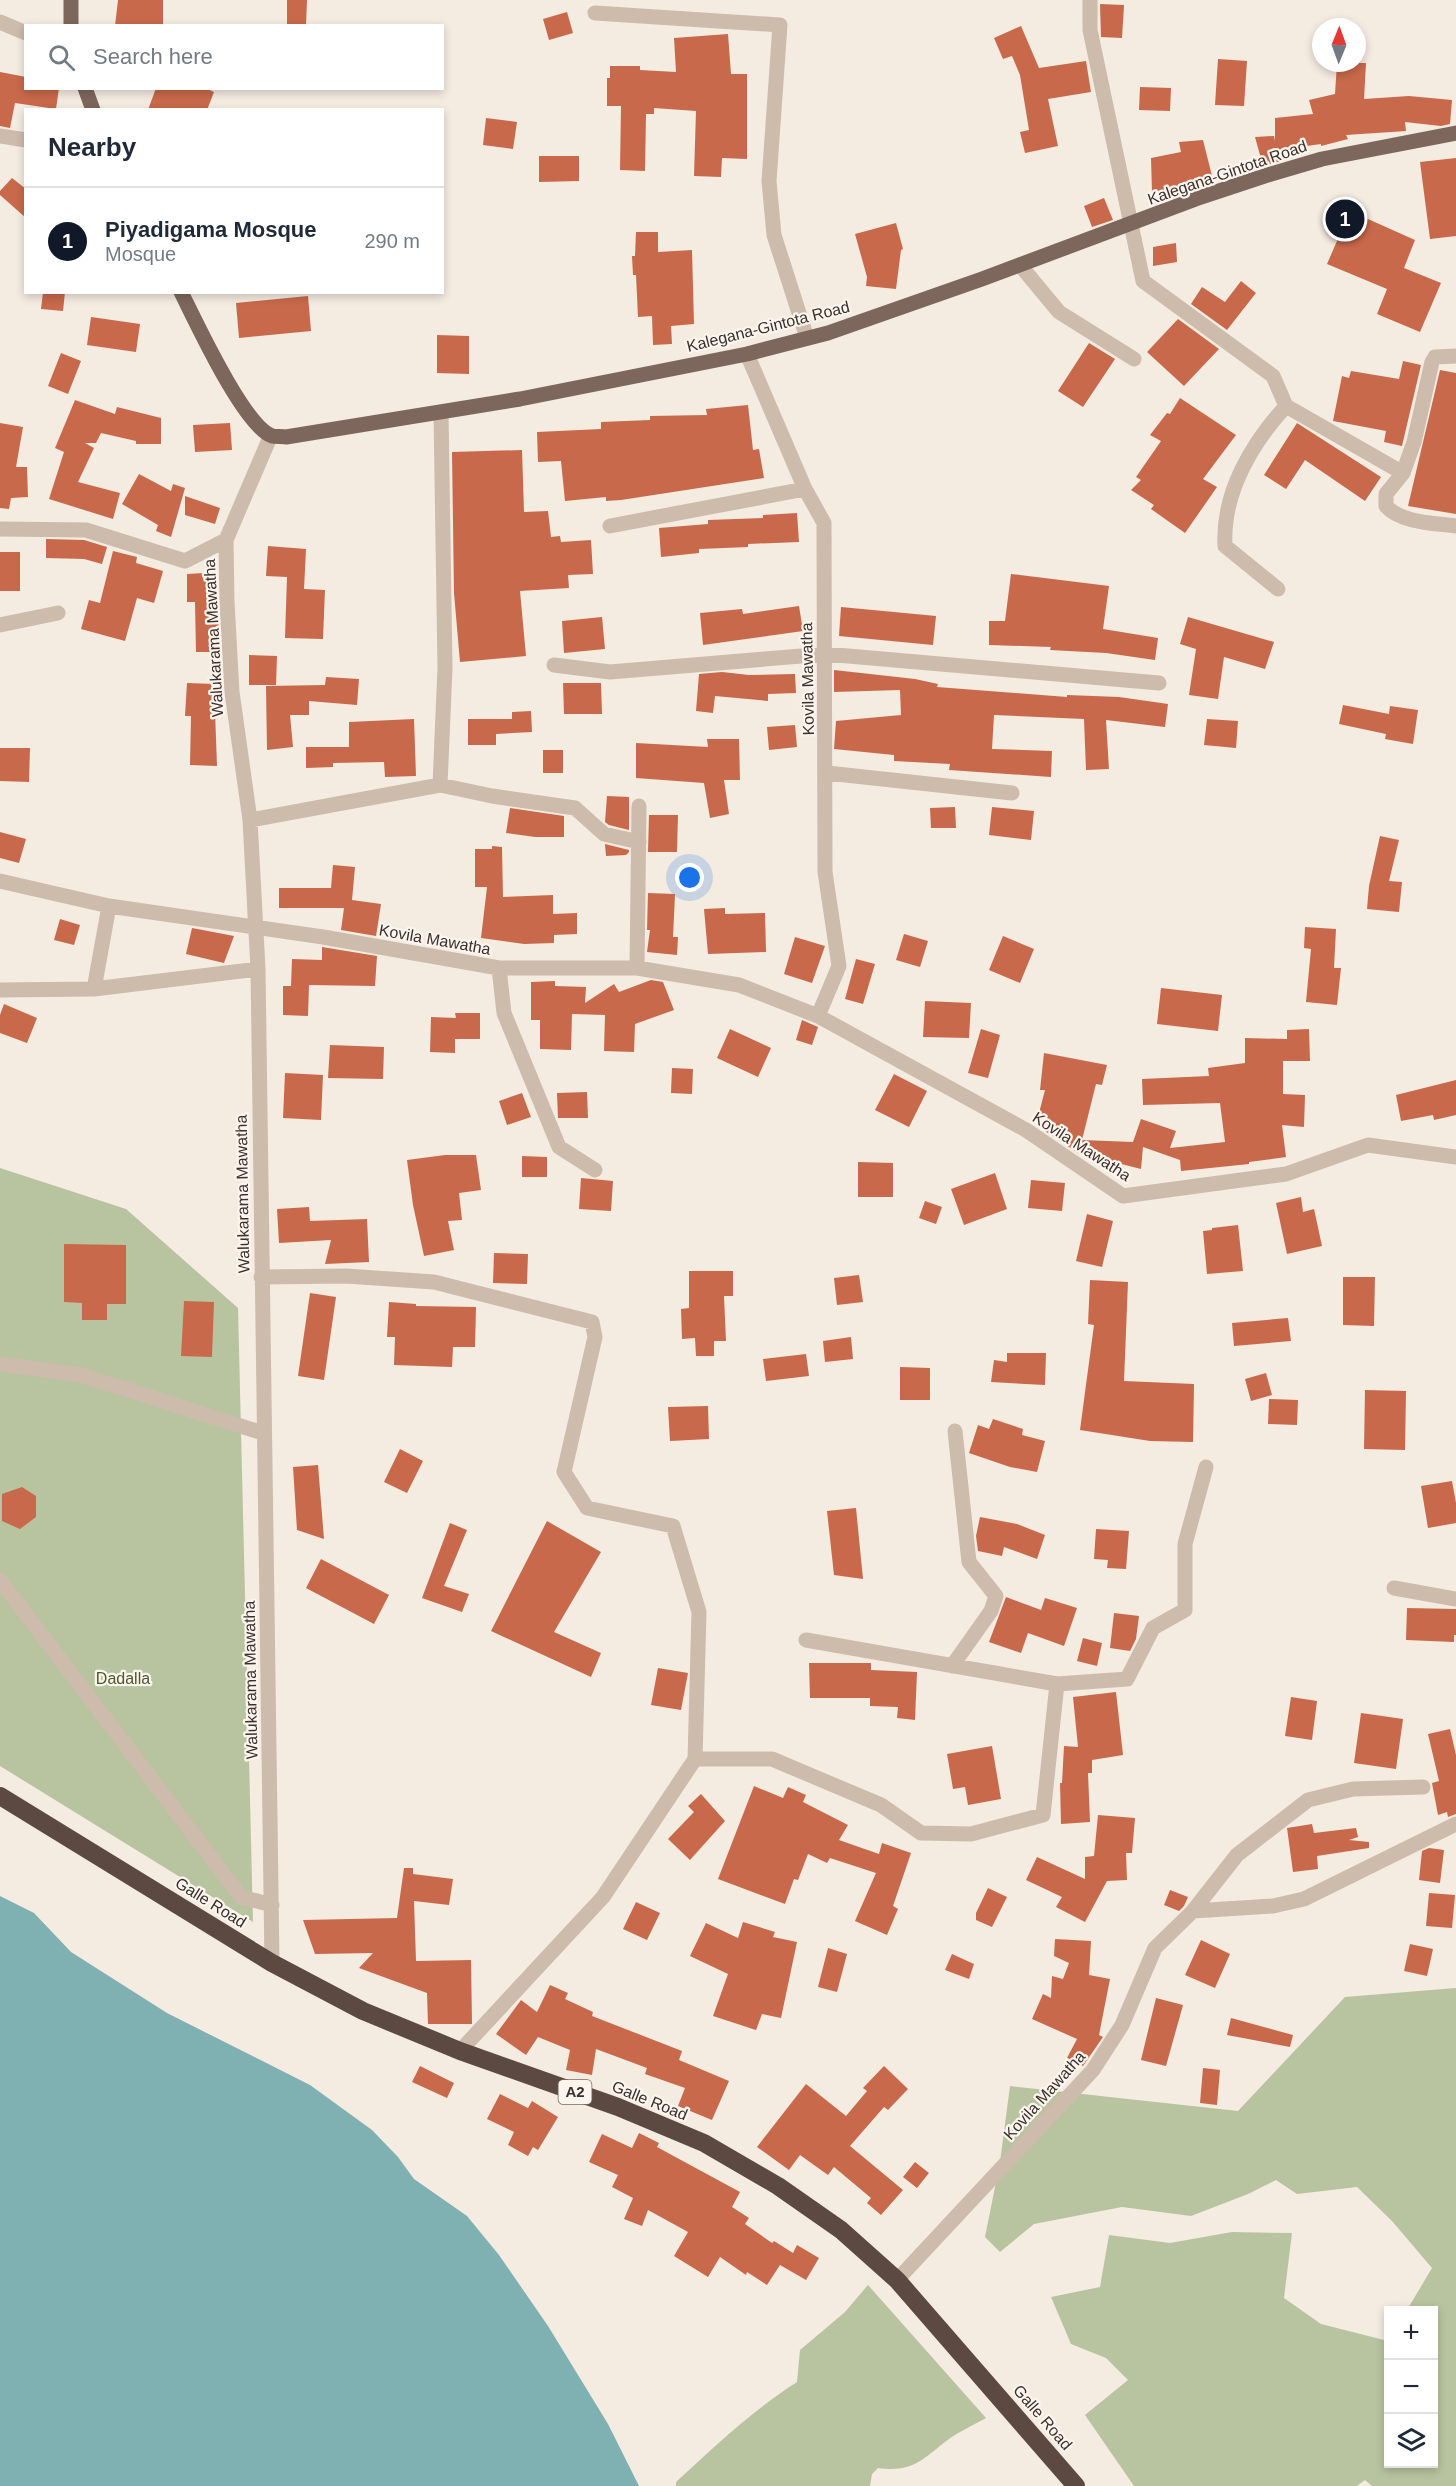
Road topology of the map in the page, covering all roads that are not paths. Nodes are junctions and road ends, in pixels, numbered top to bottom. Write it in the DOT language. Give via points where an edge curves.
graph roads {
  1 [pos="71,0"];
  2 [pos="1090,0"];
  3 [pos="595,13"];
  4 [pos="0,22"];
  5 [pos="71,24"];
  6 [pos="24,32"];
  7 [pos="86,90"];
  8 [pos="92,108"];
  9 [pos="1456,132"];
  10 [pos="0,136"];
  11 [pos="24,140"];
  12 [pos="1131,224"];
  13 [pos="1020,265"];
  14 [pos="183,294"];
  15 [pos="807,338"];
  16 [pos="747,354"];
  17 [pos="1456,356"];
  18 [pos="1134,360"];
  19 [pos="1286,406"];
  20 [pos="441,412"];
  21 [pos="271,435"];
  22 [pos="1403,473"];
  23 [pos="805,489"];
  24 [pos="610,526"];
  25 [pos="1456,526"];
  26 [pos="0,529"];
  27 [pos="226,540"];
  28 [pos="1278,589"];
  29 [pos="58,613"];
  30 [pos="0,625"];
  31 [pos="825,654"];
  32 [pos="554,665"];
  33 [pos="1159,682"];
  34 [pos="826,773"];
  35 [pos="440,785"];
  36 [pos="1012,793"];
  37 [pos="639,806"];
  38 [pos="250,820"];
  39 [pos="639,842"];
  40 [pos="0,881"];
  41 [pos="109,906"];
  42 [pos="256,928"];
  43 [pos="499,968"];
  44 [pos="637,968"];
  45 [pos="258,969"];
  46 [pos="94,989"];
  47 [pos="0,990"];
  48 [pos="818,1016"];
  49 [pos="1456,1157"];
  50 [pos="596,1170"];
  51 [pos="261,1277"];
  52 [pos="0,1364"];
  53 [pos="955,1431"];
  54 [pos="263,1433"];
  55 [pos="1206,1467"];
  56 [pos="0,1580"];
  57 [pos="1394,1588"];
  58 [pos="1456,1599"];
  59 [pos="806,1640"];
  60 [pos="952,1666"];
  61 [pos="1058,1684"];
  62 [pos="696,1759"];
  63 [pos="1423,1787"];
  64 [pos="0,1796"];
  65 [pos="1456,1824"];
  66 [pos="272,1905"];
  67 [pos="1194,1911"];
  68 [pos="272,1963"];
  69 [pos="460,2051"];
  70 [pos="897,2280"];
  71 [pos="1076,2486"];
  1 -- 5 [label="main road"];
  2 -- 12 [label="street" via="1090,30"];
  3 -- 15 [label="street" via="780,25 769,181 774,235"];
  4 -- 6 [label="street"];
  7 -- 8 [label="main road"];
  9 -- 12 [label="main road, Kalegana-Gintota Road" via="1322,159 1201,197"];
  10 -- 11 [label="street"];
  12 -- 13 [label="main road, Kalegana-Gintota Road"];
  12 -- 19 [label="street" via="1143,281 1273,376"];
  13 -- 15 [label="main road, Kalegana-Gintota Road"];
  13 -- 18 [label="street" via="1059,312"];
  14 -- 21 [label="main road" via="239,401 252,420"];
  15 -- 16 [label="main road, Kalegana-Gintota Road"];
  16 -- 20 [label="main road, Kalegana-Gintota Road"];
  16 -- 23 [label="street, Kovila Mawatha"];
  17 -- 22 [label="street" via="1435,357 1432,362"];
  19 -- 22 [label="street"];
  19 -- 28 [label="street" via="1264,430 1243,464 1224,525 1225,546"];
  20 -- 21 [label="main road, Kalegana-Gintota Road" via="286,437"];
  20 -- 35 [label="street" via="445,668"];
  21 -- 27 [label="street, Walukarama Mawatha"];
  22 -- 25 [label="street" via="1386,494 1386,506 1392,513"];
  23 -- 24 [label="street"];
  23 -- 31 [label="street, Kovila Mawatha" via="824,523"];
  26 -- 27 [label="street" via="86,530 185,561"];
  27 -- 38 [label="street, Walukarama Mawatha" via="232,692"];
  29 -- 30 [label="street"];
  31 -- 32 [label="street" via="610,672"];
  31 -- 33 [label="street"];
  31 -- 34 [label="street, Kovila Mawatha"];
  34 -- 36 [label="street"];
  34 -- 48 [label="street, Kovila Mawatha" via="825,872 838,966"];
  35 -- 38 [label="street"];
  35 -- 39 [label="street" via="574,808 604,834"];
  37 -- 39 [label="street"];
  38 -- 42 [label="street, Walukarama Mawatha"];
  39 -- 44 [label="street"];
  40 -- 41 [label="street, Kovila Mawatha"];
  41 -- 42 [label="street, Kovila Mawatha"];
  41 -- 46 [label="street"];
  42 -- 43 [label="street, Kovila Mawatha"];
  42 -- 45 [label="street, Walukarama Mawatha"];
  43 -- 44 [label="street, Kovila Mawatha"];
  43 -- 50 [label="street" via="504,1013 559,1147"];
  44 -- 48 [label="street, Kovila Mawatha" via="739,985"];
  45 -- 46 [label="street"];
  45 -- 51 [label="street, Walukarama Mawatha"];
  46 -- 47 [label="street"];
  48 -- 49 [label="street, Kovila Mawatha" via="1026,1130 1123,1196 1286,1174 1368,1145"];
  51 -- 54 [label="street, Walukarama Mawatha"];
  51 -- 62 [label="street" via="346,1276 434,1282 592,1322 595,1337 564,1472 587,1508 673,1526 699,1612"];
  52 -- 54 [label="street" via="81,1375"];
  53 -- 60 [label="street" via="969,1562 996,1596 991,1611"];
  54 -- 66 [label="street, Walukarama Mawatha"];
  55 -- 61 [label="street" via="1185,1544 1185,1610 1153,1628 1127,1679"];
  56 -- 66 [label="street" via="241,1897"];
  57 -- 58 [label="street"];
  59 -- 60 [label="street"];
  60 -- 61 [label="street"];
  61 -- 62 [label="street" via="1043,1815 971,1834 921,1833 881,1805 772,1759"];
  62 -- 69 [label="street" via="603,1897"];
  63 -- 67 [label="street, Kovila Mawatha" via="1353,1789 1308,1800 1237,1855"];
  64 -- 68 [label="highway, Galle Road / A2"];
  65 -- 67 [label="street" via="1304,1899 1273,1906"];
  66 -- 68 [label="street, Walukarama Mawatha"];
  67 -- 70 [label="street, Kovila Mawatha" via="1155,1948 1122,2025 1093,2070"];
  68 -- 69 [label="highway, Galle Road / A2" via="363,2011"];
  69 -- 70 [label="highway, Galle Road / A2" via="618,2107 704,2143 778,2186 832,2224"];
  70 -- 71 [label="highway, Galle Road / A2"];
}
